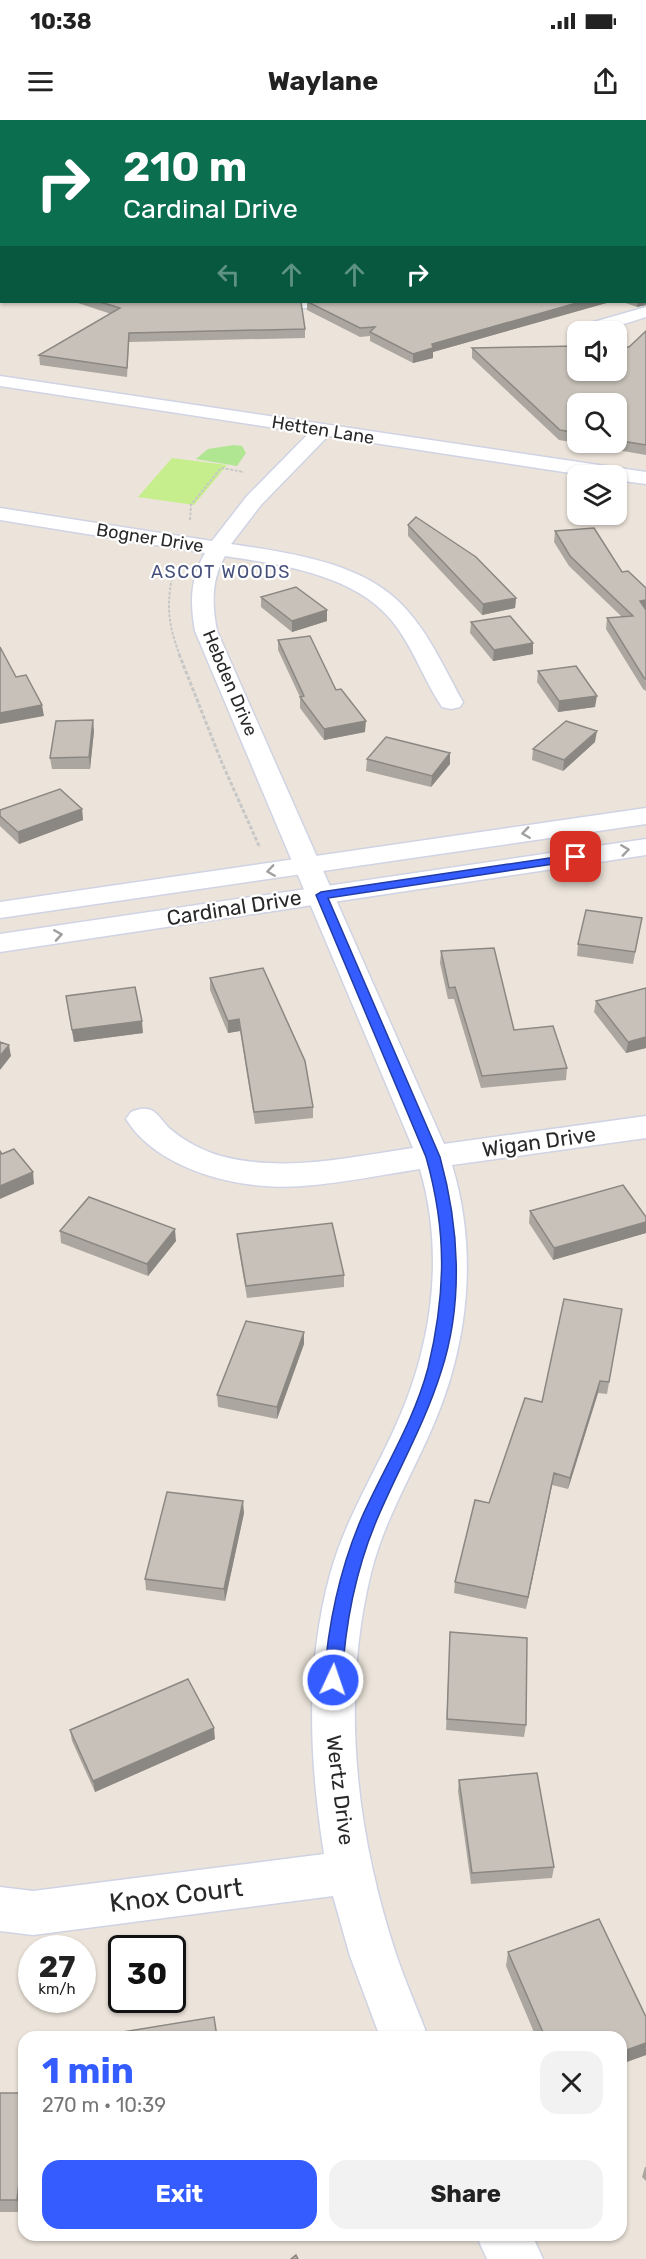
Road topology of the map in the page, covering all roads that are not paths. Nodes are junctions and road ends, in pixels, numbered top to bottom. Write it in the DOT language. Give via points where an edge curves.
graph roads {
  1 [pos="217,303"];
  2 [pos="299,303"];
  3 [pos="646,312"];
  4 [pos="614,321"];
  5 [pos="0,381"];
  6 [pos="323,430"];
  7 [pos="646,478"];
  8 [pos="0,514"];
  9 [pos="215,549"];
  10 [pos="451,702"];
  11 [pos="646,816"];
  12 [pos="646,847"];
  13 [pos="315,880"];
  14 [pos="0,910"];
  15 [pos="0,943"];
  16 [pos="142,1119"];
  17 [pos="646,1127"];
  18 [pos="433,1157"];
  19 [pos="352,1872"];
  20 [pos="0,1909"];
  21 [pos="402,2031"];
  22 [pos="506,2241"];
  23 [pos="517,2259"];
  1 -- 2 [label="street"];
  3 -- 4 [label="street"];
  5 -- 6 [label="street, Hetten Lane"];
  6 -- 7 [label="street, Hetten Lane"];
  6 -- 9 [label="street, Hebden Drive"];
  8 -- 9 [label="street, Bogner Drive"];
  9 -- 10 [label="street, Bogner Drive" via="321,570 376,594 405,622"];
  9 -- 13 [label="street, Hebden Drive" via="203,583 206,631"];
  11 -- 13 [label="street, Cardinal Drive, one-way"];
  13 -- 12 [label="street, Cardinal Drive, one-way"];
  13 -- 14 [label="street, Cardinal Drive, one-way"];
  15 -- 13 [label="street, Cardinal Drive, one-way"];
  13 -- 18 [label="street, Wertz Drive"];
  16 -- 18 [label="street, Wigan Drive" via="166,1142 194,1158 264,1175 301,1175"];
  17 -- 18 [label="street, Wigan Drive"];
  18 -- 19 [label="street, Wertz Drive" via="444,1198 450,1252 447,1309 435,1369 412,1431 370,1518 351,1571 335,1643 331,1717 340,1812"];
  19 -- 20 [label="street, Knox Court" via="33,1913"];
  19 -- 21 [label="street, Wertz Drive" via="373,1956"];
  22 -- 23 [label="street"];
}
